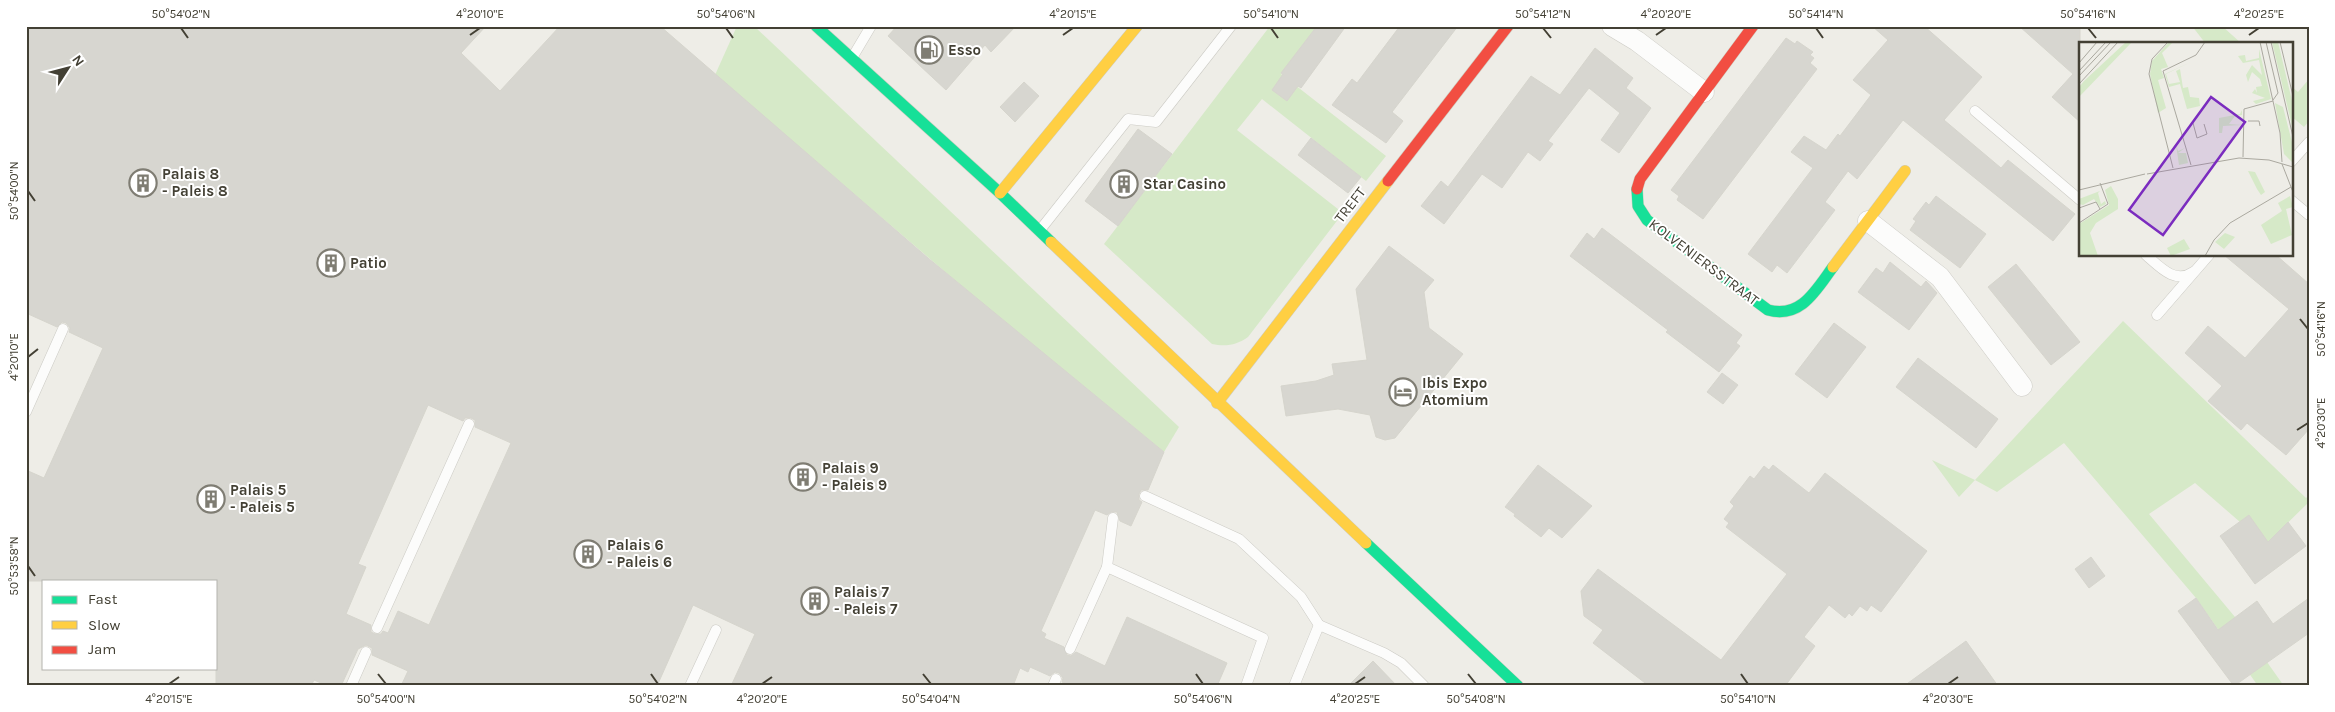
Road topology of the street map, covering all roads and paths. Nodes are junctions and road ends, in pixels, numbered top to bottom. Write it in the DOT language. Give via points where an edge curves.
graph roads {
  1 [pos="816,26"];
  2 [pos="871,26"];
  3 [pos="1137,26"];
  4 [pos="1231,26"];
  5 [pos="1508,26"];
  6 [pos="1612,26"];
  7 [pos="1753,26"];
  8 [pos="852,59"];
  9 [pos="1704,92"];
  10 [pos="1975,111"];
  11 [pos="2309,142"];
  12 [pos="2292,161"];
  13 [pos="1906,171"];
  14 [pos="1000,193"];
  15 [pos="2079,199"];
  16 [pos="2292,201"];
  17 [pos="2309,214"];
  18 [pos="1868,222"];
  19 [pos="1039,231"];
  20 [pos="2147,256"];
  21 [pos="2208,256"];
  22 [pos="2196,270"];
  23 [pos="2157,315"];
  24 [pos="63,330"];
  25 [pos="2022,386"];
  26 [pos="1217,403"];
  27 [pos="26,412"];
  28 [pos="469,424"];
  29 [pos="1145,496"];
  30 [pos="1113,518"];
  31 [pos="1107,568"];
  32 [pos="1319,625"];
  33 [pos="377,628"];
  34 [pos="716,630"];
  35 [pos="1070,649"];
  36 [pos="366,652"];
  37 [pos="351,686"];
  38 [pos="690,686"];
  39 [pos="1246,686"];
  40 [pos="1294,686"];
  41 [pos="1424,686"];
  42 [pos="1518,686"];
  1 -- 8 [label="main road"];
  2 -- 8 [label="lane"];
  3 -- 14 [label="main road"];
  4 -- 19 [label="lane" via="1156,122 1128,119"];
  5 -- 26 [label="main road, TREFT"];
  6 -- 9 [label="street"];
  7 -- 9 [label="main road, KOLVENIERSSTRAAT"];
  8 -- 14 [label="main road"];
  9 -- 18 [label="main road, KOLVENIERSSTRAAT" via="1640,179 1636,190 1637,202 1647,220 1768,310 1778,313 1799,309 1807,302"];
  10 -- 15 [label="lane"];
  11 -- 12 [label="lane"];
  13 -- 18 [label="main road, KOLVENIERSSTRAAT"];
  14 -- 19 [label="main road"];
  16 -- 17 [label="lane"];
  18 -- 25 [label="street" via="1940,277"];
  19 -- 26 [label="main road"];
  20 -- 22 [label="lane" via="2174,276"];
  21 -- 22 [label="lane"];
  22 -- 23 [label="lane"];
  24 -- 27 [label="lane"];
  26 -- 42 [label="main road"];
  28 -- 33 [label="lane"];
  29 -- 32 [label="lane" via="1239,539 1301,598"];
  30 -- 31 [label="lane"];
  31 -- 35 [label="lane"];
  31 -- 39 [label="lane" via="1263,638"];
  32 -- 40 [label="lane"];
  32 -- 41 [label="lane" via="1384,653 1401,663"];
  34 -- 38 [label="lane"];
  36 -- 37 [label="lane"];
}
